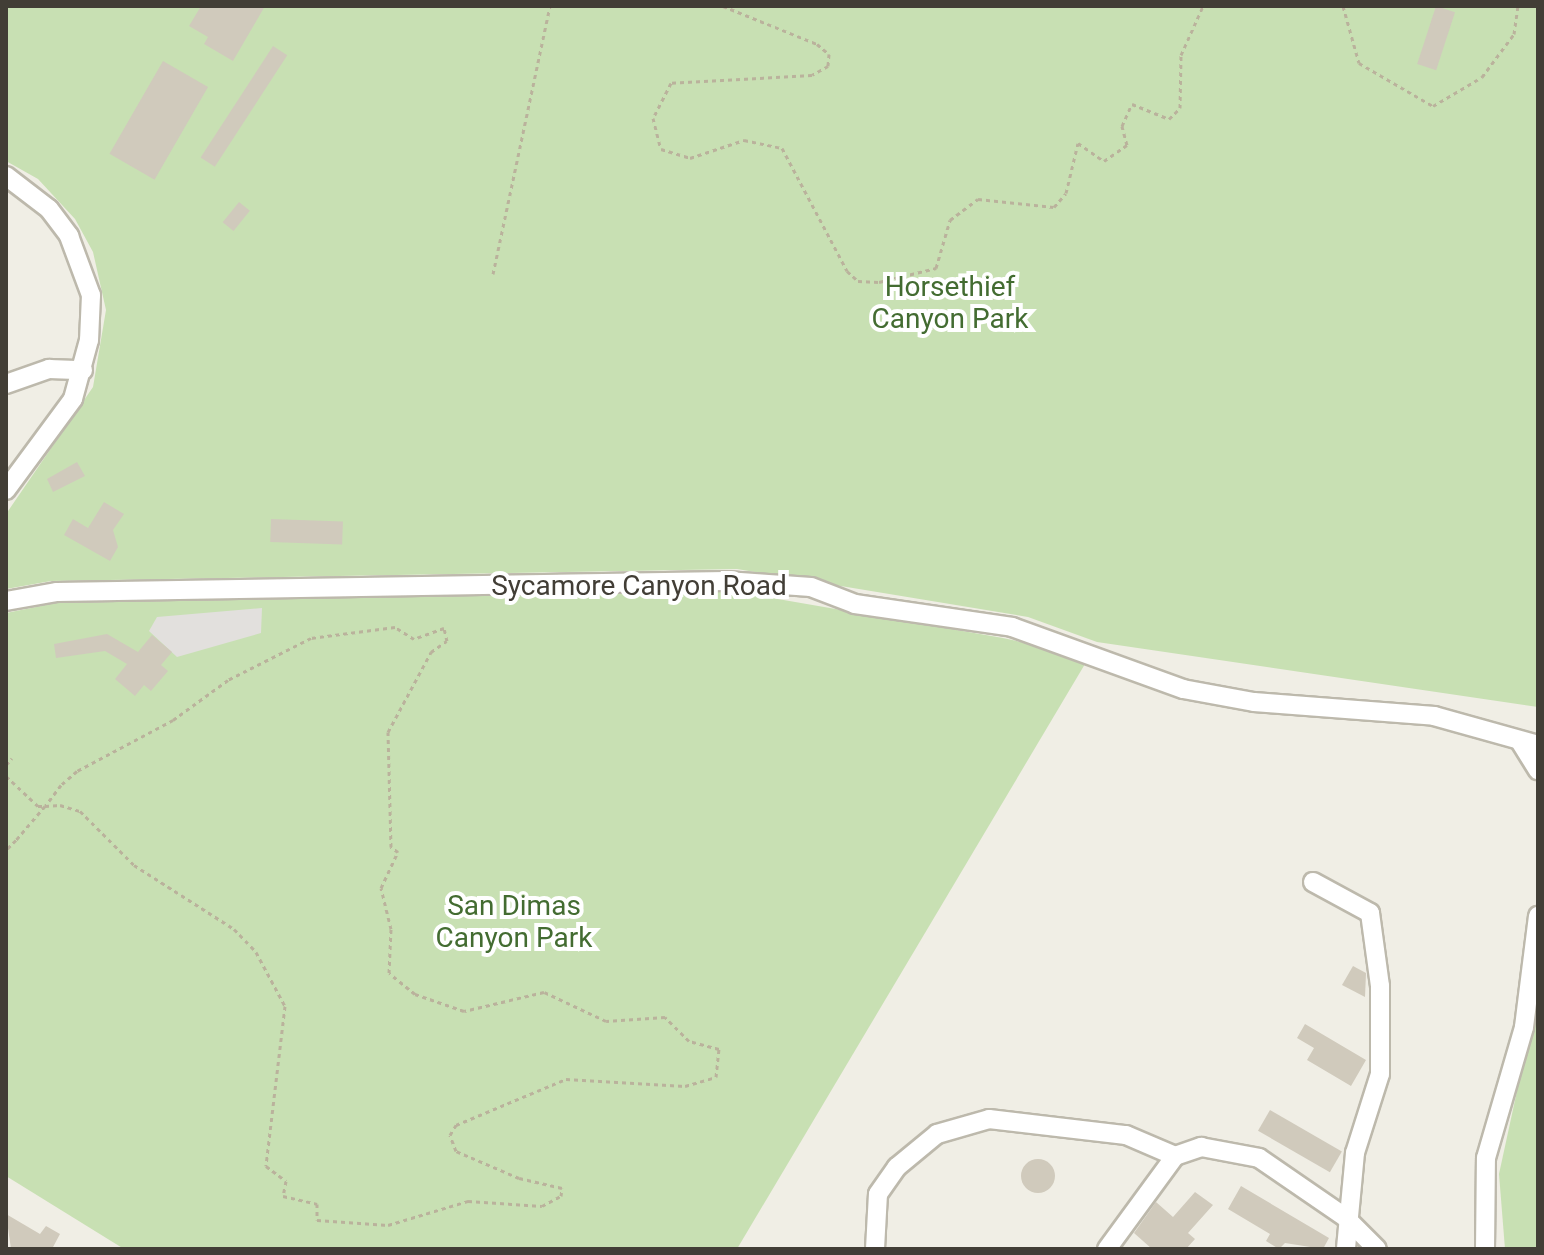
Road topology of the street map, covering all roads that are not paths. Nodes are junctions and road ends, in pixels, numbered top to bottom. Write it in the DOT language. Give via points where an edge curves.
graph roads {
  1 [pos="6,176"];
  2 [pos="83,370"];
  3 [pos="6,384"];
  4 [pos="6,490"];
  5 [pos="6,601"];
  6 [pos="1530,744"];
  7 [pos="1538,770"];
  8 [pos="1313,882"];
  9 [pos="1538,916"];
  10 [pos="1175,1156"];
  11 [pos="1345,1217"];
  12 [pos="875,1249"];
  13 [pos="1107,1249"];
  14 [pos="1346,1249"];
  15 [pos="1377,1249"];
  16 [pos="1485,1249"];
  1 -- 2 [label="street" via="49,209 83,260 91,295"];
  2 -- 3 [label="street" via="49,369"];
  2 -- 4 [label="street" via="73,399"];
  5 -- 6 [label="street, Sycamore Canyon Road" via="57,592 726,581 811,587 855,604 1012,627 1183,689 1254,702 1434,716"];
  6 -- 7 [label="street"];
  8 -- 11 [label="street" via="1370,913 1380,986 1380,1074 1355,1153"];
  9 -- 16 [label="street" via="1524,1027 1486,1158"];
  10 -- 11 [label="street" via="1201,1147 1259,1158"];
  10 -- 12 [label="street" via="1126,1135 989,1119 937,1134 897,1167 878,1194"];
  10 -- 13 [label="street"];
  11 -- 14 [label="street"];
  11 -- 15 [label="street"];
}
